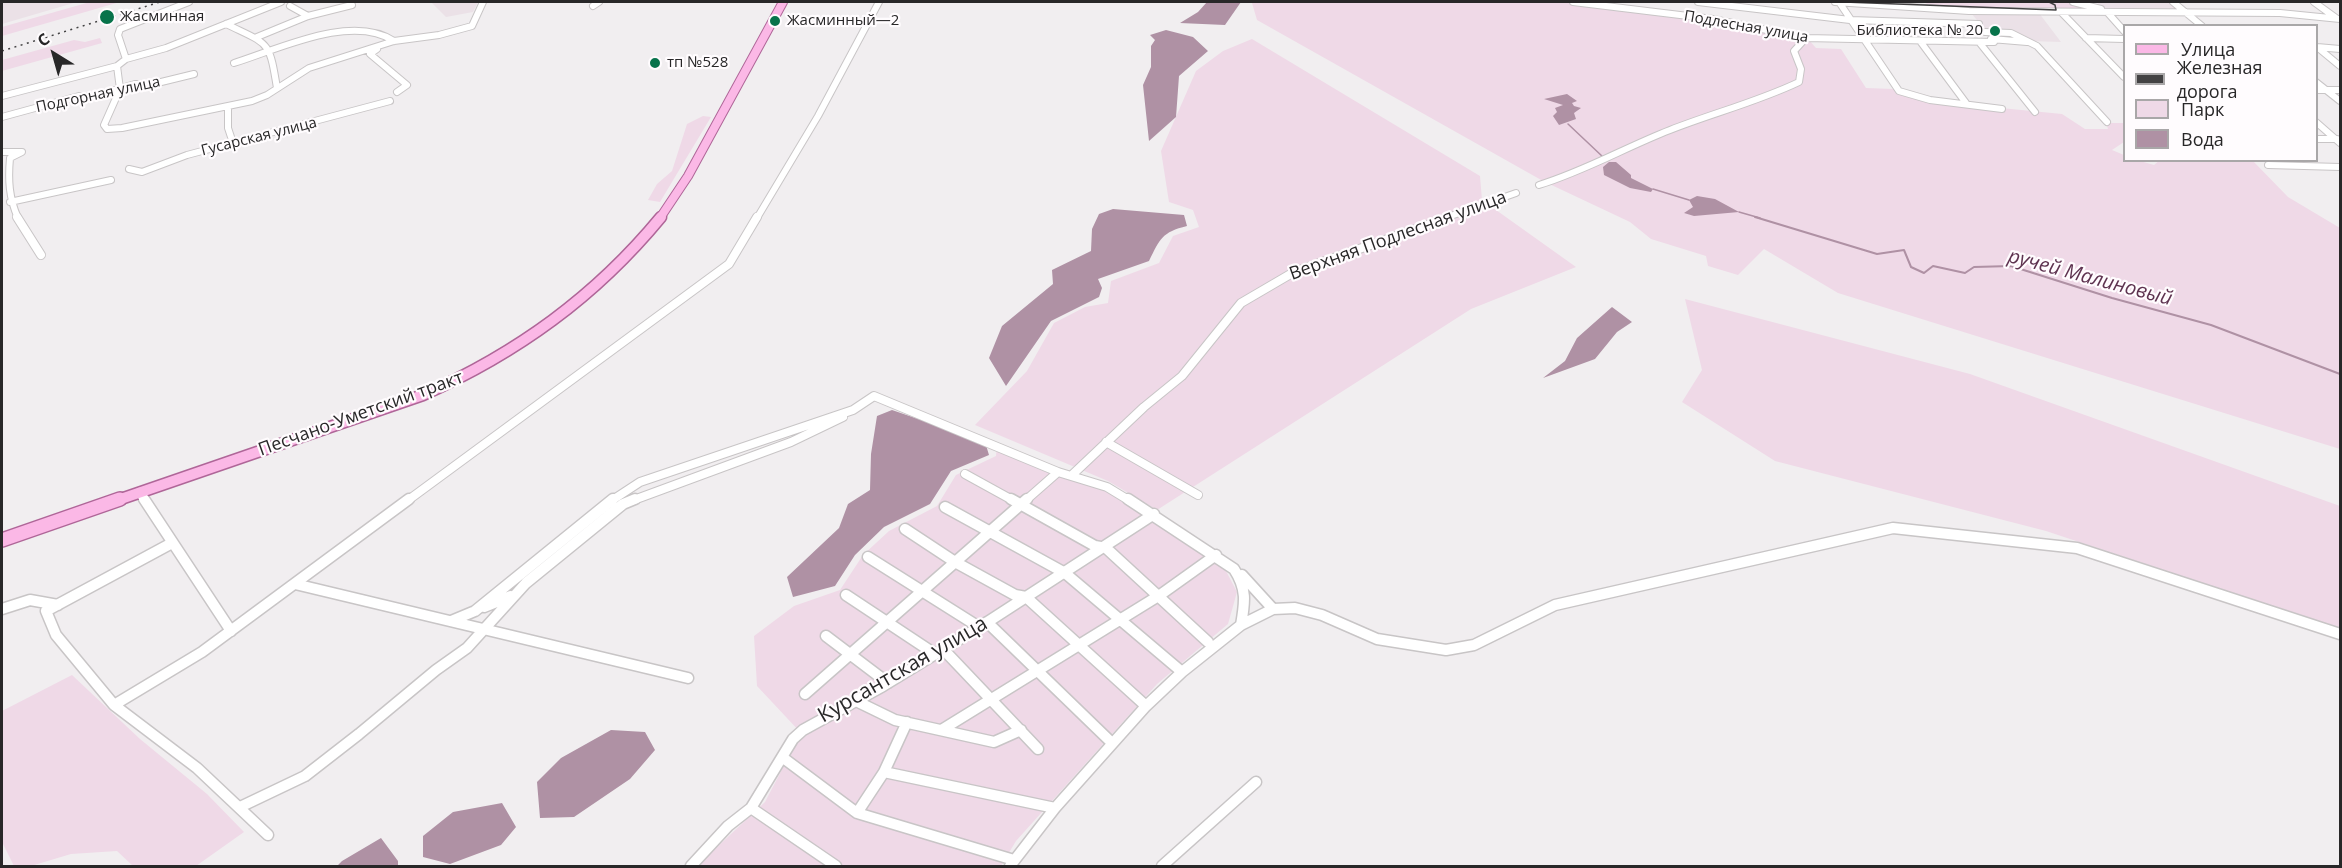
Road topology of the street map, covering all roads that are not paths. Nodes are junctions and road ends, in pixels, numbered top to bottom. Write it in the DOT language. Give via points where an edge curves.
graph roads {
  1 [pos="189,2"];
  2 [pos="281,2"];
  3 [pos="483,2"];
  4 [pos="599,2"];
  5 [pos="783,2"];
  6 [pos="879,2"];
  7 [pos="1573,2"];
  8 [pos="1698,2"];
  9 [pos="1838,2"];
  10 [pos="1922,2"];
  11 [pos="2073,2"];
  12 [pos="2093,2"];
  13 [pos="2173,2"];
  14 [pos="2314,2"];
  15 [pos="352,5"];
  16 [pos="290,6"];
  17 [pos="593,6"];
  18 [pos="1931,7"];
  19 [pos="2098,8"];
  20 [pos="1969,11"];
  21 [pos="2061,12"];
  22 [pos="2108,13"];
  23 [pos="2115,13"];
  24 [pos="2187,14"];
  25 [pos="308,16"];
  26 [pos="2339,19"];
  27 [pos="1850,20"];
  28 [pos="226,24"];
  29 [pos="1979,24"];
  30 [pos="2200,24"];
  31 [pos="2123,30"];
  32 [pos="1985,32"];
  33 [pos="257,37"];
  34 [pos="1806,38"];
  35 [pos="1862,38"];
  36 [pos="2086,38"];
  37 [pos="2123,39"];
  38 [pos="1993,40"];
  39 [pos="394,41"];
  40 [pos="1920,41"];
  41 [pos="1978,42"];
  42 [pos="2027,42"];
  43 [pos="2318,47"];
  44 [pos="2318,48"];
  45 [pos="2340,49"];
  46 [pos="271,53"];
  47 [pos="126,59"];
  48 [pos="234,63"];
  49 [pos="117,66"];
  50 [pos="2340,66"];
  51 [pos="194,74"];
  52 [pos="2123,76"];
  53 [pos="2318,83"];
  54 [pos="276,88"];
  55 [pos="120,89"];
  56 [pos="2318,90"];
  57 [pos="2327,90"];
  58 [pos="2340,90"];
  59 [pos="397,93"];
  60 [pos="2,96"];
  61 [pos="390,101"];
  62 [pos="2340,101"];
  63 [pos="1966,103"];
  64 [pos="228,106"];
  65 [pos="2002,109"];
  66 [pos="2035,112"];
  67 [pos="2,117"];
  68 [pos="2107,122"];
  69 [pos="2318,124"];
  70 [pos="2318,139"];
  71 [pos="2338,141"];
  72 [pos="233,143"];
  73 [pos="2,152"];
  74 [pos="2268,165"];
  75 [pos="2340,167"];
  76 [pos="129,169"];
  77 [pos="111,180"];
  78 [pos="1539,185"];
  79 [pos="1516,193"];
  80 [pos="10,202"];
  81 [pos="41,255"];
  82 [pos="853,410"];
  83 [pos="1106,442"];
  84 [pos="1058,472"];
  85 [pos="965,474"];
  86 [pos="1072,475"];
  87 [pos="139,492"];
  88 [pos="1198,495"];
  89 [pos="1020,505"];
  90 [pos="945,507"];
  91 [pos="1154,514"];
  92 [pos="905,529"];
  93 [pos="987,532"];
  94 [pos="2,540"];
  95 [pos="172,543"];
  96 [pos="1106,548"];
  97 [pos="1216,555"];
  98 [pos="868,557"];
  99 [pos="955,562"];
  100 [pos="1234,570"];
  101 [pos="1065,573"];
  102 [pos="295,584"];
  103 [pos="922,591"];
  104 [pos="513,595"];
  105 [pos="846,595"];
  106 [pos="1160,595"];
  107 [pos="1026,597"];
  108 [pos="58,605"];
  109 [pos="2,609"];
  110 [pos="1273,609"];
  111 [pos="475,611"];
  112 [pos="1120,619"];
  113 [pos="452,621"];
  114 [pos="886,624"];
  115 [pos="983,624"];
  116 [pos="1241,625"];
  117 [pos="486,630"];
  118 [pos="231,631"];
  119 [pos="2340,634"];
  120 [pos="826,636"];
  121 [pos="1208,642"];
  122 [pos="1078,645"];
  123 [pos="939,651"];
  124 [pos="850,656"];
  125 [pos="1037,672"];
  126 [pos="1182,672"];
  127 [pos="688,678"];
  128 [pos="888,683"];
  129 [pos="805,694"];
  130 [pos="992,700"];
  131 [pos="858,702"];
  132 [pos="114,705"];
  133 [pos="1146,706"];
  134 [pos="907,722"];
  135 [pos="943,729"];
  136 [pos="1022,730"];
  137 [pos="1112,743"];
  138 [pos="1038,749"];
  139 [pos="782,757"];
  140 [pos="884,772"];
  141 [pos="1256,782"];
  142 [pos="240,807"];
  143 [pos="751,808"];
  144 [pos="1056,808"];
  145 [pos="857,813"];
  146 [pos="268,835"];
  147 [pos="1012,863"];
  148 [pos="691,867"];
  149 [pos="836,867"];
  150 [pos="1162,867"];
  1 -- 47 [label="street" via="120,29 118,35"];
  2 -- 28 [label="street"];
  3 -- 39 [label="street" via="472,26"];
  4 -- 17 [label="street"];
  5 -- 87 [label="main road, Песчано-Уметский тракт" via="665,211 600,283 538,336 467,377 423,395"];
  6 -- 102 [label="street" via="818,116 729,264"];
  7 -- 34 [label="street, Подлесная улица" via="1713,19"];
  8 -- 27 [label="street"];
  9 -- 18 [label="street"];
  9 -- 27 [label="street"];
  10 -- 18 [label="street"];
  11 -- 19 [label="street"];
  12 -- 19 [label="street"];
  13 -- 24 [label="street"];
  14 -- 26 [label="street"];
  15 -- 25 [label="street"];
  16 -- 25 [label="street"];
  18 -- 20 [label="street"];
  19 -- 23 [label="street"];
  20 -- 21 [label="street"];
  20 -- 29 [label="street"];
  21 -- 22 [label="street"];
  21 -- 36 [label="street"];
  22 -- 23 [label="street"];
  22 -- 31 [label="street"];
  23 -- 24 [label="street"];
  24 -- 26 [label="street" via="2280,13"];
  24 -- 30 [label="street"];
  25 -- 33 [label="street"];
  27 -- 29 [label="street"];
  27 -- 35 [label="street"];
  28 -- 33 [label="street"];
  28 -- 47 [label="street"];
  29 -- 32 [label="street"];
  32 -- 38 [label="street"];
  32 -- 42 [label="street" via="2011,33"];
  33 -- 46 [label="street"];
  34 -- 35 [label="street, Подлесная улица"];
  34 -- 78 [label="street" via="1794,51 1801,69 1799,82 1779,93 1681,125 1618,156"];
  35 -- 40 [label="street, Подлесная улица"];
  35 -- 63 [label="street" via="1899,91 1930,100"];
  36 -- 37 [label="street"];
  36 -- 52 [label="street"];
  38 -- 41 [label="street, Подлесная улица"];
  38 -- 42 [label="street, Подлесная улица"];
  39 -- 46 [label="street" via="385,35 343,29"];
  39 -- 54 [label="street" via="303,71"];
  39 -- 59 [label="street" via="370,54 407,85"];
  40 -- 41 [label="street, Подлесная улица"];
  40 -- 63 [label="street"];
  41 -- 66 [label="street"];
  42 -- 68 [label="street" via="2037,46"];
  43 -- 45 [label="street"];
  44 -- 50 [label="street"];
  46 -- 48 [label="street"];
  46 -- 54 [label="street"];
  47 -- 49 [label="street"];
  49 -- 55 [label="street"];
  49 -- 60 [label="street"];
  51 -- 55 [label="street, Подгорная улица"];
  53 -- 57 [label="street"];
  54 -- 64 [label="street" via="252,101"];
  55 -- 64 [label="street" via="104,126 115,129"];
  55 -- 67 [label="street, Подгорная улица"];
  56 -- 57 [label="street"];
  57 -- 58 [label="street"];
  57 -- 62 [label="street"];
  61 -- 72 [label="street, Гусарская улица"];
  63 -- 65 [label="street"];
  64 -- 72 [label="street"];
  69 -- 71 [label="street"];
  70 -- 71 [label="street"];
  72 -- 76 [label="street, Гусарская улица" via="142,172"];
  73 -- 80 [label="street" via="22,152 10,158"];
  74 -- 75 [label="street"];
  77 -- 80 [label="street"];
  79 -- 83 [label="street, Верхняя Подлесная улица" via="1294,272 1249,298 1182,376"];
  80 -- 81 [label="street"];
  82 -- 84 [label="street" via="874,396"];
  82 -- 104 [label="street" via="791,442 633,498"];
  82 -- 111 [label="street" via="631,487"];
  83 -- 86 [label="street, Верхняя Подлесная улица"];
  83 -- 88 [label="street"];
  84 -- 86 [label="street"];
  84 -- 89 [label="street"];
  85 -- 89 [label="street"];
  86 -- 91 [label="street" via="1107,488"];
  87 -- 94 [label="main road, Песчано-Уметский тракт"];
  87 -- 95 [label="street"];
  89 -- 93 [label="street"];
  89 -- 96 [label="street" via="1095,546"];
  90 -- 93 [label="street"];
  91 -- 96 [label="street, Курсантская улица"];
  91 -- 97 [label="street"];
  92 -- 99 [label="street"];
  93 -- 99 [label="street"];
  93 -- 101 [label="street"];
  95 -- 108 [label="street"];
  95 -- 118 [label="street"];
  96 -- 101 [label="street, Курсантская улица"];
  96 -- 106 [label="street"];
  97 -- 100 [label="street"];
  97 -- 106 [label="street"];
  98 -- 103 [label="street"];
  99 -- 103 [label="street"];
  99 -- 107 [label="street" via="1015,595"];
  100 -- 110 [label="street" via="1256,587"];
  100 -- 116 [label="street" via="1246,596"];
  101 -- 107 [label="street, Курсантская улица"];
  101 -- 112 [label="street"];
  102 -- 113 [label="street"];
  102 -- 118 [label="street"];
  103 -- 114 [label="street"];
  103 -- 115 [label="street"];
  104 -- 111 [label="street"];
  104 -- 117 [label="street"];
  105 -- 114 [label="street"];
  106 -- 112 [label="street"];
  106 -- 121 [label="street"];
  107 -- 115 [label="street, Курсантская улица"];
  107 -- 122 [label="street"];
  108 -- 109 [label="street" via="39,598"];
  108 -- 132 [label="street" via="46,611 56,635"];
  110 -- 116 [label="street"];
  110 -- 119 [label="street" via="1295,608 1322,615 1377,639 1446,650 1474,645 1555,605 1893,528 2078,548"];
  111 -- 113 [label="street"];
  112 -- 122 [label="street"];
  112 -- 126 [label="street"];
  113 -- 117 [label="street"];
  114 -- 123 [label="street"];
  114 -- 124 [label="street"];
  115 -- 123 [label="street, Курсантская улица"];
  115 -- 125 [label="street"];
  116 -- 126 [label="street"];
  117 -- 127 [label="street"];
  117 -- 142 [label="street" via="305,776"];
  118 -- 132 [label="street"];
  120 -- 124 [label="street"];
  122 -- 125 [label="street"];
  122 -- 133 [label="street"];
  123 -- 128 [label="street, Курсантская улица"];
  123 -- 130 [label="street"];
  124 -- 128 [label="street"];
  124 -- 129 [label="street"];
  125 -- 130 [label="street"];
  125 -- 137 [label="street"];
  126 -- 133 [label="street"];
  128 -- 131 [label="street, Курсантская улица"];
  130 -- 135 [label="street"];
  130 -- 136 [label="street"];
  131 -- 134 [label="street"];
  131 -- 139 [label="street, Курсантская улица" via="802,729"];
  132 -- 142 [label="street" via="197,768"];
  133 -- 137 [label="street"];
  134 -- 135 [label="street"];
  134 -- 140 [label="street"];
  135 -- 136 [label="street" via="994,742"];
  136 -- 138 [label="street"];
  137 -- 144 [label="street"];
  139 -- 143 [label="street, Курсантская улица"];
  139 -- 145 [label="street"];
  140 -- 144 [label="street"];
  140 -- 145 [label="street"];
  141 -- 150 [label="street"];
  142 -- 146 [label="street"];
  143 -- 148 [label="street, Курсантская улица" via="728,826"];
  143 -- 149 [label="street"];
  144 -- 147 [label="street"];
  145 -- 147 [label="street"];
}
